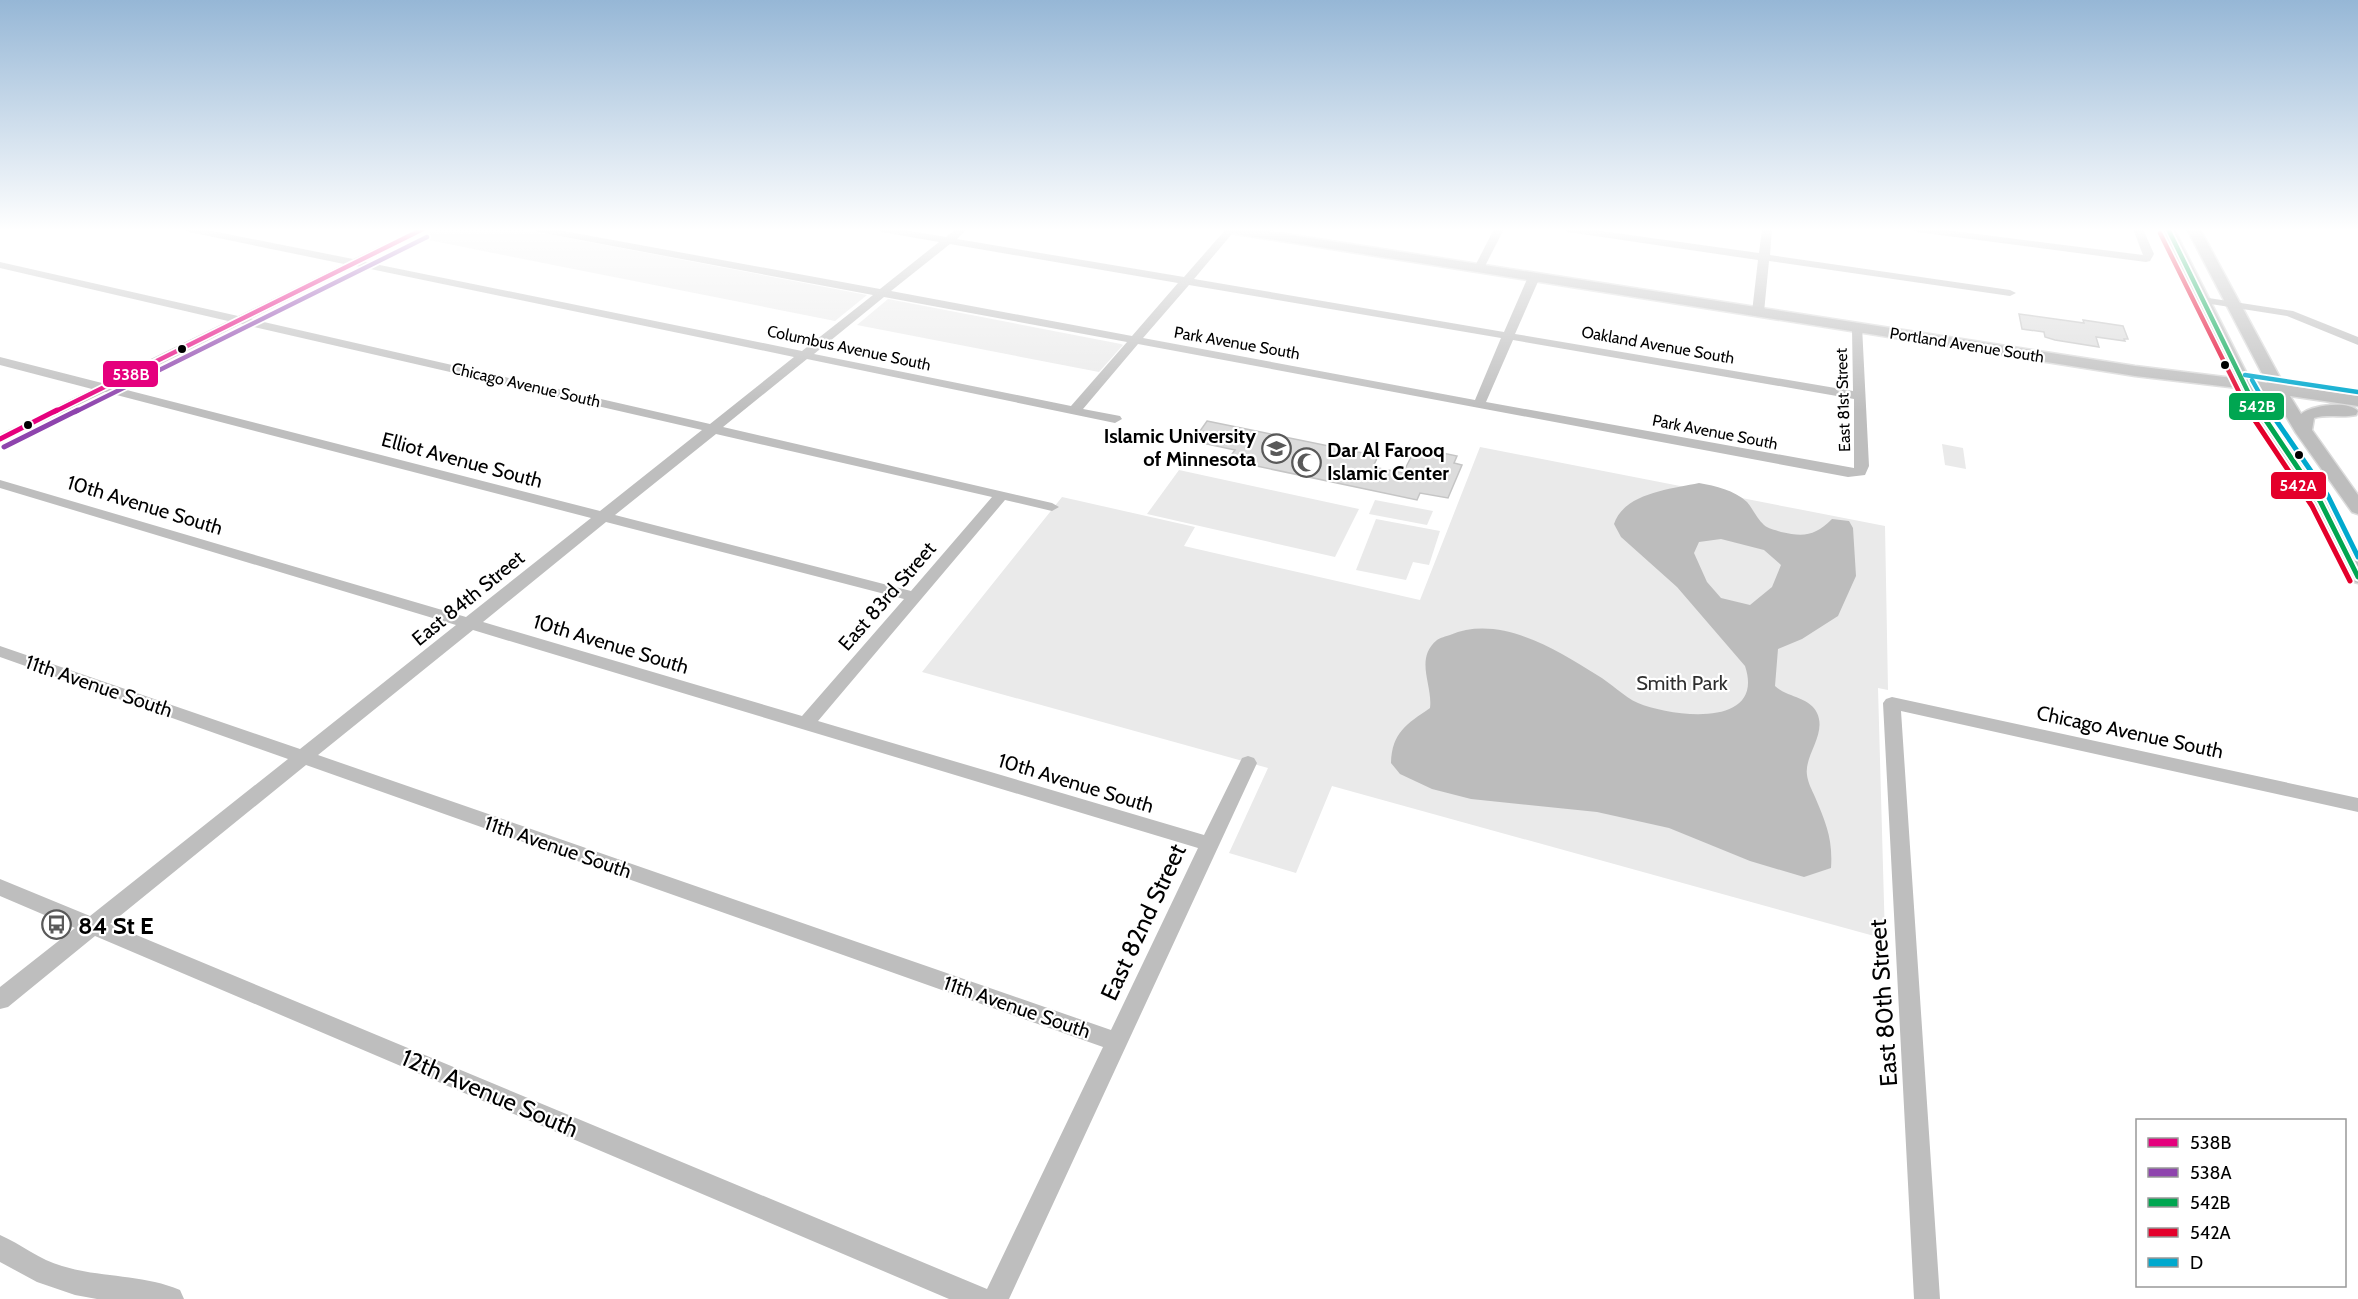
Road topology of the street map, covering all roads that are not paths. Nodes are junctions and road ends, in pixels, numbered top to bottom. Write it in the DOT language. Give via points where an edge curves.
graph roads {
  1 [pos="110,290"];
  2 [pos="300,290"];
  3 [pos="489,290"];
  4 [pos="864,290"];
  5 [pos="886,290"];
  6 [pos="1179,290"];
  7 [pos="1241,290"];
  8 [pos="1529,290"];
  9 [pos="1615,290"];
  10 [pos="1760,290"];
  11 [pos="1987,290"];
  12 [pos="2197,290"];
  13 [pos="2225,290"];
  14 [pos="882,293"];
  15 [pos="2010,293"];
  16 [pos="2202,300"];
  17 [pos="2233,304"];
  18 [pos="1758,312"];
  19 [pos="241,319"];
  20 [pos="1858,328"];
  21 [pos="1509,337"];
  22 [pos="1135,340"];
  23 [pos="2358,341"];
  24 [pos="804,355"];
  25 [pos="0,361"];
  26 [pos="2135,372"];
  27 [pos="2184,383"];
  28 [pos="104,387"];
  29 [pos="2247,389"];
  30 [pos="2280,394"];
  31 [pos="1860,396"];
  32 [pos="2358,401"];
  33 [pos="1479,404"];
  34 [pos="1074,411"];
  35 [pos="2358,411"];
  36 [pos="1115,419"];
  37 [pos="2266,423"];
  38 [pos="713,429"];
  39 [pos="2304,433"];
  40 [pos="0,439"];
  41 [pos="1860,472"];
  42 [pos="0,484"];
  43 [pos="1001,496"];
  44 [pos="1052,507"];
  45 [pos="2358,508"];
  46 [pos="603,516"];
  47 [pos="2338,536"];
  48 [pos="2358,540"];
  49 [pos="2358,577"];
  50 [pos="914,597"];
  51 [pos="470,624"];
  52 [pos="0,651"];
  53 [pos="1892,704"];
  54 [pos="805,724"];
  55 [pos="303,757"];
  56 [pos="1248,763"];
  57 [pos="2358,805"];
  58 [pos="1209,844"];
  59 [pos="0,887"];
  60 [pos="93,926"];
  61 [pos="0,1000"];
  62 [pos="1116,1042"];
  63 [pos="0,1248"];
  64 [pos="171,1299"];
  65 [pos="980,1299"];
  66 [pos="996,1299"];
  67 [pos="1927,1299"];
  1 -- 19 [label="street, Chicago Avenue South"];
  2 -- 19 [label="street"];
  3 -- 24 [label="street, Columbus Avenue South"];
  4 -- 14 [label="street, Park Avenue South"];
  5 -- 14 [label="street, East 84th Street"];
  6 -- 22 [label="street"];
  7 -- 21 [label="street, Oakland Avenue South"];
  8 -- 21 [label="street"];
  9 -- 18 [label="main road, Portland Avenue South"];
  10 -- 18 [label="street"];
  11 -- 15 [label="street"];
  12 -- 16 [label="main road"];
  13 -- 17 [label="main road"];
  14 -- 22 [label="street, Park Avenue South"];
  14 -- 24 [label="street, East 84th Street"];
  16 -- 17 [label="street"];
  16 -- 29 [label="main road"];
  17 -- 23 [label="street" via="2306,318"];
  17 -- 30 [label="main road"];
  18 -- 20 [label="main road, Portland Avenue South"];
  19 -- 28 [label="street"];
  19 -- 38 [label="street, Chicago Avenue South"];
  20 -- 26 [label="main road, Portland Avenue South"];
  20 -- 31 [label="street, East 81st Street"];
  21 -- 31 [label="street, Oakland Avenue South"];
  21 -- 33 [label="street"];
  22 -- 33 [label="street, Park Avenue South"];
  22 -- 34 [label="street"];
  24 -- 34 [label="street, Columbus Avenue South"];
  24 -- 38 [label="street, East 84th Street"];
  25 -- 28 [label="street, Elliot Avenue South"];
  26 -- 27 [label="main road, Portland Avenue South"];
  26 -- 29 [label="main road, Portland Avenue South"];
  27 -- 29 [label="main road, Portland Avenue South"];
  27 -- 37 [label="main road" via="2236,399"];
  28 -- 40 [label="street"];
  28 -- 46 [label="street, Elliot Avenue South"];
  29 -- 30 [label="main road, Portland Avenue South"];
  29 -- 37 [label="main road"];
  30 -- 32 [label="main road, Portland Avenue South"];
  30 -- 35 [label="main road, Portland Avenue South"];
  30 -- 39 [label="main road"];
  31 -- 41 [label="street, East 81st Street"];
  33 -- 41 [label="street, Park Avenue South" via="1837,471"];
  34 -- 36 [label="street, Columbus Avenue South"];
  35 -- 39 [label="main road" via="2315,412 2304,422"];
  37 -- 47 [label="main road" via="2314,492"];
  38 -- 43 [label="street, Chicago Avenue South"];
  38 -- 46 [label="street, East 84th Street"];
  39 -- 45 [label="main road"];
  42 -- 51 [label="street, 10th Avenue South"];
  43 -- 44 [label="street, Chicago Avenue South"];
  43 -- 50 [label="street, East 83rd Street"];
  46 -- 50 [label="street, Elliot Avenue South"];
  46 -- 51 [label="street, East 84th Street"];
  47 -- 48 [label="main road"];
  47 -- 49 [label="main road"];
  50 -- 54 [label="street, East 83rd Street"];
  51 -- 54 [label="street, 10th Avenue South"];
  51 -- 55 [label="street, East 84th Street"];
  52 -- 55 [label="street, 11th Avenue South"];
  53 -- 57 [label="street, Chicago Avenue South"];
  53 -- 67 [label="street, East 80th Street"];
  54 -- 58 [label="street, 10th Avenue South"];
  55 -- 60 [label="street, East 84th Street"];
  55 -- 62 [label="street, 11th Avenue South"];
  56 -- 58 [label="street, East 82nd Street"];
  58 -- 62 [label="street, East 82nd Street"];
  59 -- 60 [label="street, 12th Avenue South"];
  60 -- 61 [label="street, East 84th Street"];
  60 -- 65 [label="street, 12th Avenue South"];
  62 -- 66 [label="street, East 82nd Street"];
  63 -- 64 [label="street" via="60,1279"];
}
